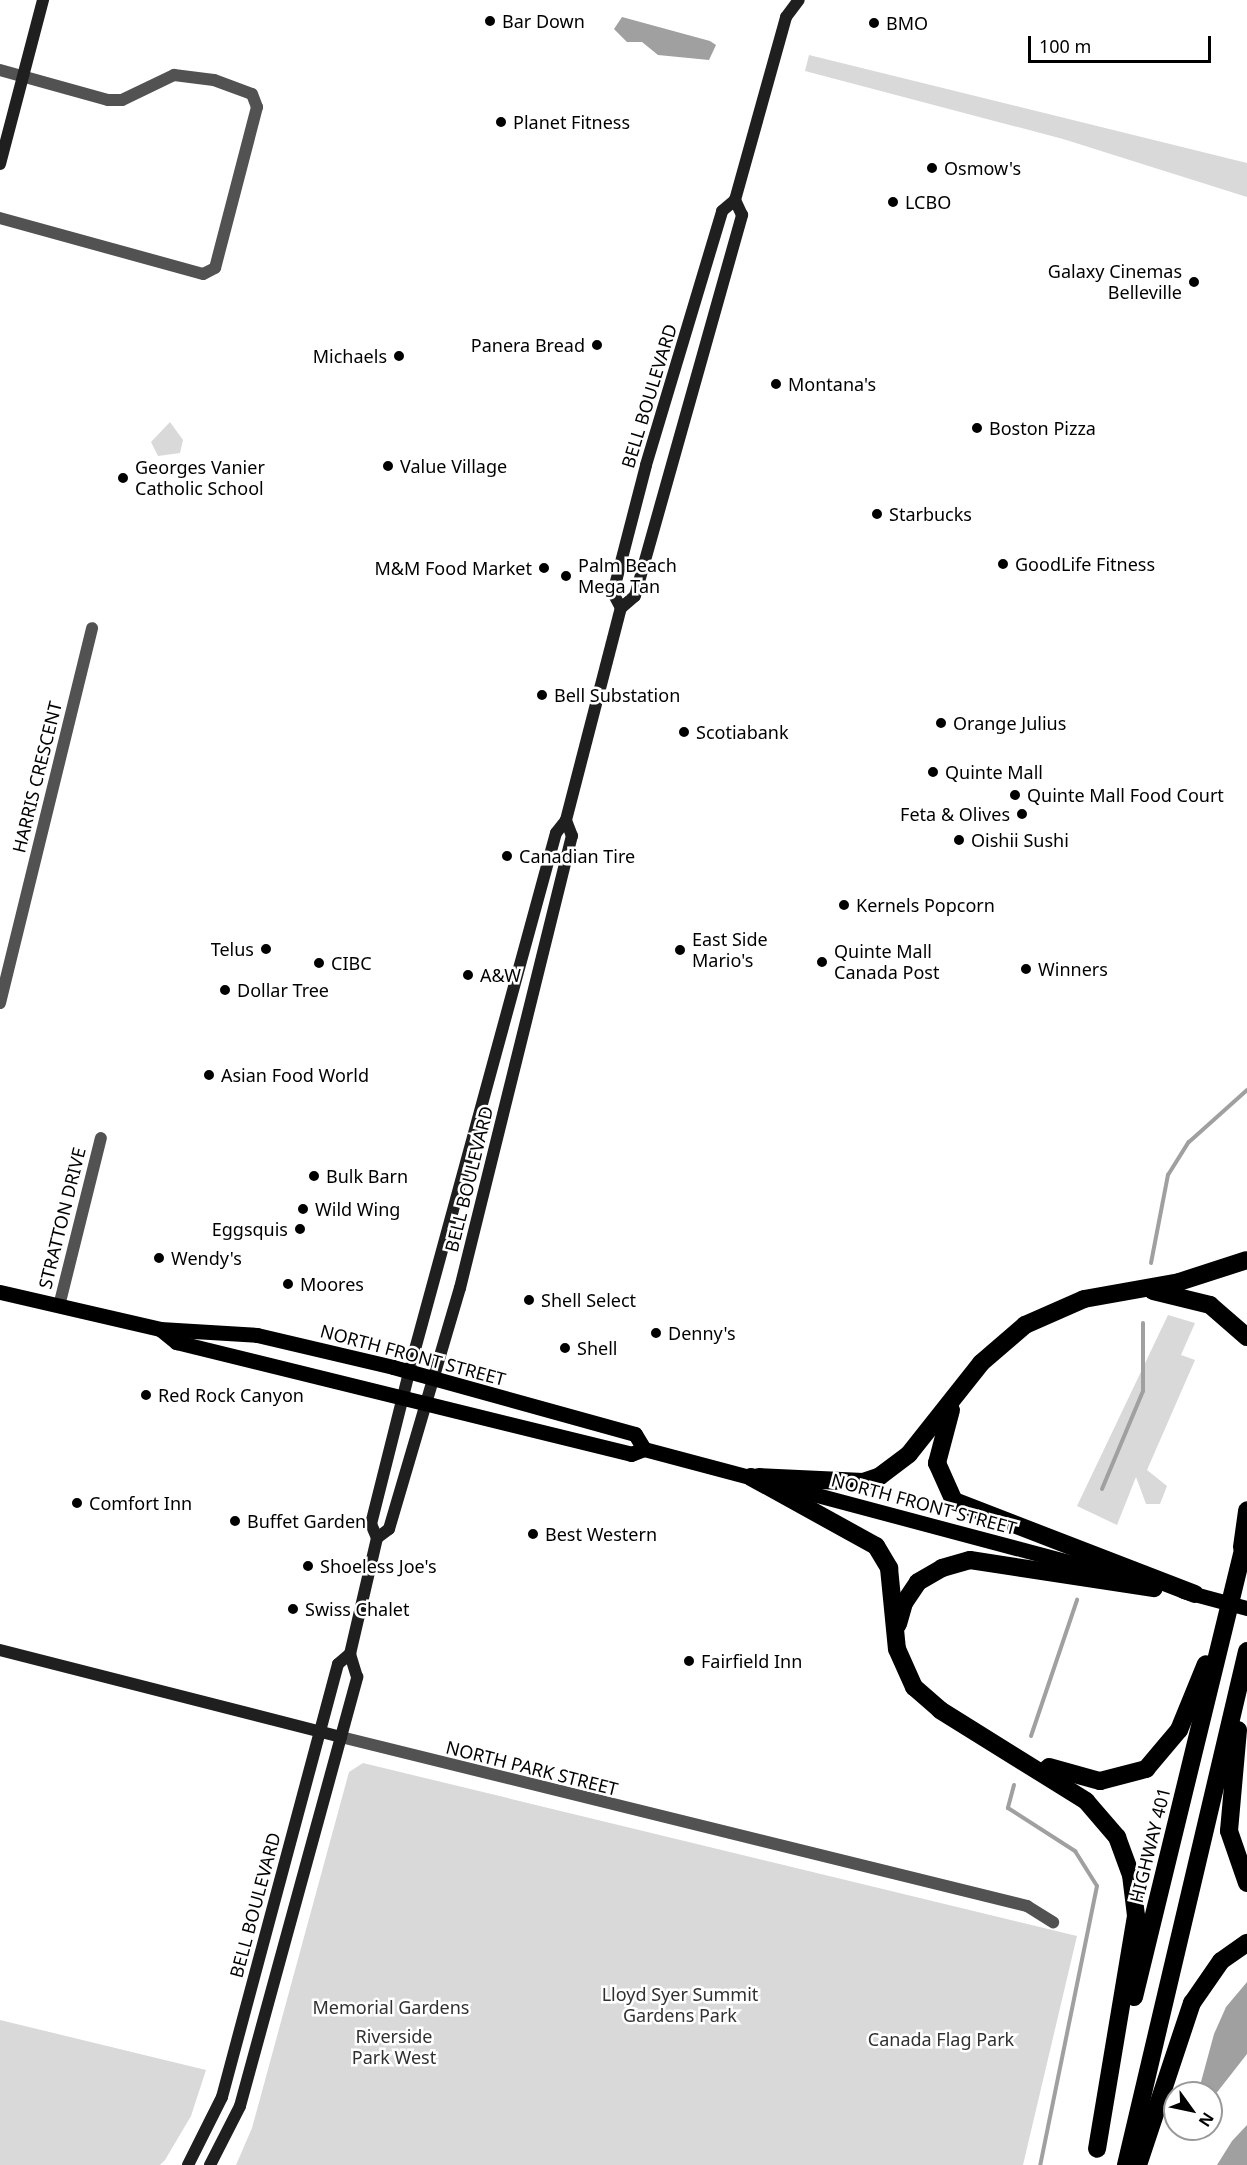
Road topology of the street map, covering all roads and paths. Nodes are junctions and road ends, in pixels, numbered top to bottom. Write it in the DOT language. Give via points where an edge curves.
graph roads {
  1 [pos="43,0"];
  2 [pos="785,0"];
  3 [pos="799,0"];
  4 [pos="786,18"];
  5 [pos="0,70"];
  6 [pos="24,77"];
  7 [pos="0,164"];
  8 [pos="735,200"];
  9 [pos="0,218"];
  10 [pos="621,608"];
  11 [pos="92,628"];
  12 [pos="566,820"];
  13 [pos="0,1003"];
  14 [pos="101,1138"];
  15 [pos="1247,1260"];
  16 [pos="1136,1290"];
  17 [pos="0,1292"];
  18 [pos="59,1306"];
  19 [pos="160,1329"];
  20 [pos="1247,1337"];
  21 [pos="409,1372"];
  22 [pos="434,1379"];
  23 [pos="966,1382"];
  24 [pos="402,1397"];
  25 [pos="426,1402"];
  26 [pos="644,1449"];
  27 [pos="751,1477"];
  28 [pos="1247,1510"];
  29 [pos="1247,1535"];
  30 [pos="377,1538"];
  31 [pos="1240,1566"];
  32 [pos="1235,1589"];
  33 [pos="1195,1594"];
  34 [pos="1247,1608"];
  35 [pos="897,1649"];
  36 [pos="0,1650"];
  37 [pos="1246,1653"];
  38 [pos="350,1654"];
  39 [pos="322,1730"];
  40 [pos="341,1737"];
  41 [pos="1014,1753"];
  42 [pos="1247,1882"];
  43 [pos="1053,1922"];
  44 [pos="1247,1943"];
  45 [pos="1095,2157"];
  46 [pos="188,2165"];
  47 [pos="210,2165"];
  48 [pos="1125,2165"];
  49 [pos="1138,2165"];
  1 -- 6 [label="main road"];
  2 -- 4 [label="main road, BELL BOULEVARD"];
  3 -- 4 [label="main road, BELL BOULEVARD"];
  4 -- 8 [label="main road, BELL BOULEVARD"];
  5 -- 6 [label="street"];
  6 -- 7 [label="main road"];
  6 -- 9 [label="street" via="108,100 122,100 174,75 214,81 252,94 257,106 215,268 203,274"];
  8 -- 10 [label="main road, BELL BOULEVARD" via="742,215 634,596"];
  8 -- 10 [label="main road, BELL BOULEVARD" via="722,211 643,475 613,592"];
  10 -- 12 [label="main road, BELL BOULEVARD"];
  11 -- 13 [label="street, HARRIS CRESCENT"];
  12 -- 21 [label="main road, BELL BOULEVARD" via="556,832"];
  12 -- 22 [label="main road, BELL BOULEVARD" via="572,836"];
  14 -- 18 [label="street, STRATTON DRIVE"];
  15 -- 16 [label="highway" via="1221,1272"];
  16 -- 20 [label="highway" via="1210,1305"];
  16 -- 23 [label="highway" via="1084,1299 1043,1315 993,1351"];
  17 -- 18 [label="main road, NORTH FRONT STREET"];
  18 -- 19 [label="main road, NORTH FRONT STREET"];
  19 -- 21 [label="main road, NORTH FRONT STREET" via="258,1335"];
  19 -- 24 [label="main road, NORTH FRONT STREET" via="176,1342"];
  21 -- 22 [label="main road, NORTH FRONT STREET"];
  21 -- 24 [label="main road, BELL BOULEVARD"];
  22 -- 25 [label="main road, BELL BOULEVARD"];
  22 -- 26 [label="main road, NORTH FRONT STREET" via="635,1434"];
  23 -- 27 [label="highway" via="909,1454 880,1476 863,1482"];
  23 -- 33 [label="highway" via="938,1448 940,1479 954,1501"];
  24 -- 25 [label="main road, NORTH FRONT STREET"];
  24 -- 30 [label="main road, BELL BOULEVARD" via="371,1524"];
  25 -- 26 [label="main road, NORTH FRONT STREET" via="631,1454"];
  25 -- 30 [label="main road, BELL BOULEVARD" via="389,1529"];
  26 -- 27 [label="main road, NORTH FRONT STREET"];
  27 -- 33 [label="main road, NORTH FRONT STREET"];
  27 -- 35 [label="highway" via="876,1546 892,1580"];
  28 -- 31 [label="highway"];
  29 -- 31 [label="highway, HIGHWAY 401"];
  30 -- 38 [label="main road, BELL BOULEVARD"];
  31 -- 32 [label="highway, HIGHWAY 401"];
  32 -- 41 [label="highway" via="1191,1705 1168,1748 1146,1768 1100,1781"];
  32 -- 45 [label="highway, HIGHWAY 401"];
  33 -- 34 [label="main road, NORTH FRONT STREET"];
  33 -- 35 [label="highway" via="970,1560 928,1574 909,1592 900,1614"];
  35 -- 41 [label="highway" via="907,1676 926,1699"];
  36 -- 39 [label="main road, NORTH PARK STREET"];
  37 -- 42 [label="highway" via="1229,1818 1233,1853"];
  37 -- 48 [label="highway"];
  38 -- 39 [label="main road, BELL BOULEVARD" via="338,1664"];
  38 -- 40 [label="main road, BELL BOULEVARD" via="357,1677"];
  39 -- 40 [label="main road, NORTH PARK STREET"];
  39 -- 46 [label="main road, BELL BOULEVARD" via="222,2097"];
  40 -- 43 [label="street, NORTH PARK STREET" via="1027,1906"];
  40 -- 47 [label="main road, BELL BOULEVARD" via="240,2106"];
  41 -- 45 [label="highway" via="1098,1811 1118,1837 1131,1875 1134,1933"];
  44 -- 49 [label="highway" via="1221,1961 1191,2003"];
}
